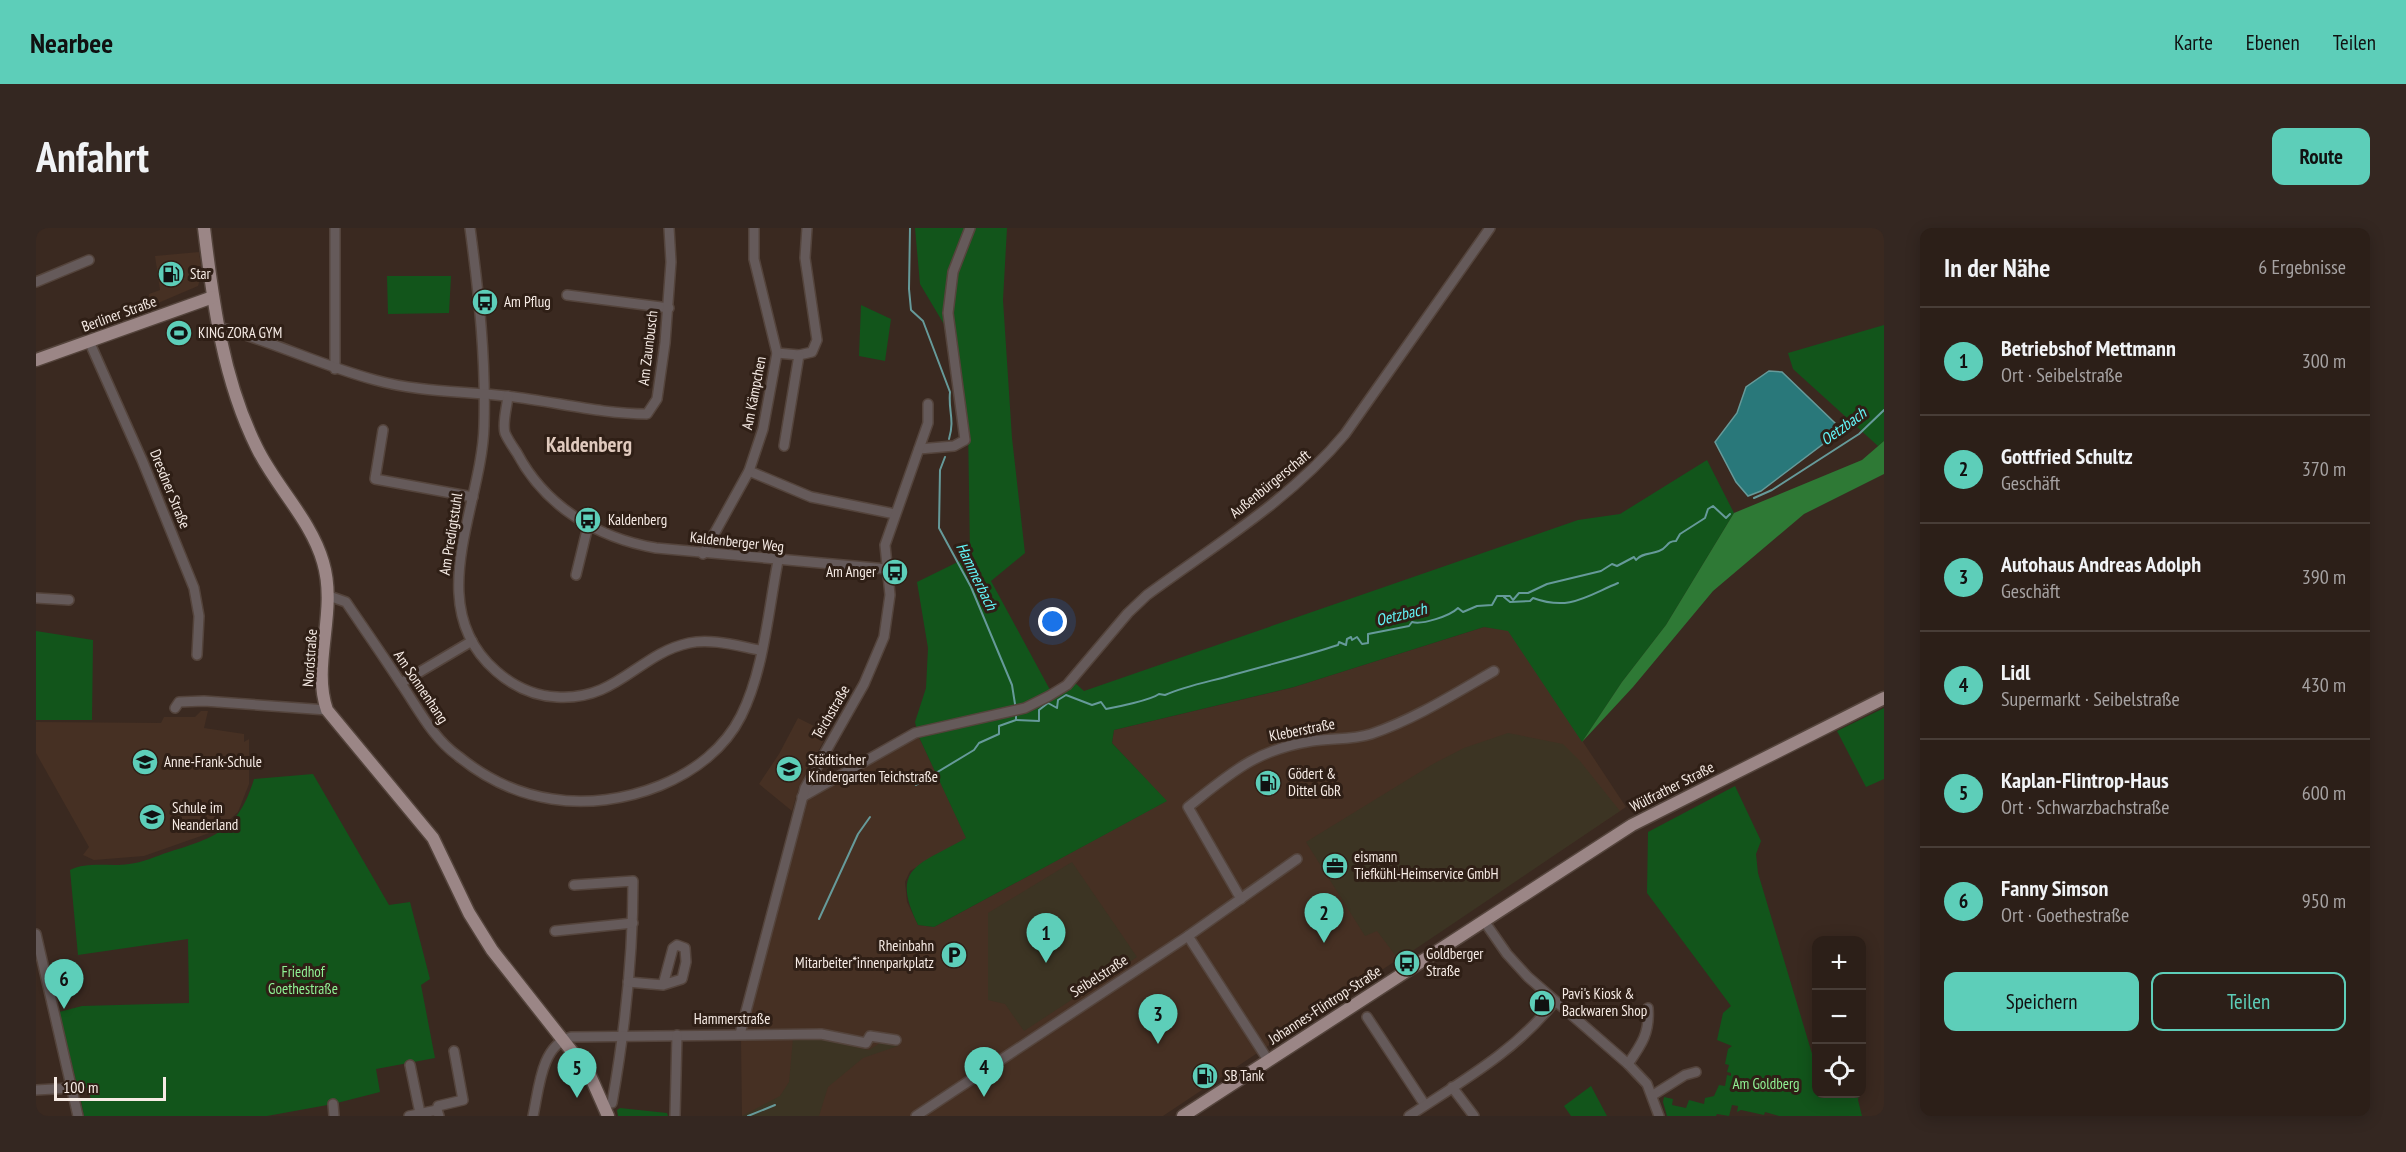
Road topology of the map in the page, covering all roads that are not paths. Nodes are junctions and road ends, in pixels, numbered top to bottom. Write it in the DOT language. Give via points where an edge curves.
graph roads {
  1 [pos="204,228"];
  2 [pos="335,228"];
  3 [pos="470,228"];
  4 [pos="669,228"];
  5 [pos="754,228"];
  6 [pos="807,228"];
  7 [pos="970,228"];
  8 [pos="1490,228"];
  9 [pos="89,260"];
  10 [pos="36,282"];
  11 [pos="567,295"];
  12 [pos="213,297"];
  13 [pos="669,308"];
  14 [pos="219,327"];
  15 [pos="89,341"];
  16 [pos="777,353"];
  17 [pos="799,355"];
  18 [pos="36,360"];
  19 [pos="335,369"];
  20 [pos="485,394"];
  21 [pos="508,396"];
  22 [pos="928,404"];
  23 [pos="383,430"];
  24 [pos="484,430"];
  25 [pos="505,431"];
  26 [pos="784,446"];
  27 [pos="919,449"];
  28 [pos="749,471"];
  29 [pos="473,497"];
  30 [pos="895,514"];
  31 [pos="588,526"];
  32 [pos="703,554"];
  33 [pos="778,561"];
  34 [pos="887,569"];
  35 [pos="576,574"];
  36 [pos="329,596"];
  37 [pos="36,598"];
  38 [pos="69,600"];
  39 [pos="472,641"];
  40 [pos="760,650"];
  41 [pos="197,655"];
  42 [pos="1494,671"];
  43 [pos="401,683"];
  44 [pos="1884,698"];
  45 [pos="175,708"];
  46 [pos="327,710"];
  47 [pos="802,797"];
  48 [pos="1298,859"];
  49 [pos="574,885"];
  50 [pos="1241,899"];
  51 [pos="1484,921"];
  52 [pos="633,923"];
  53 [pos="555,931"];
  54 [pos="36,934"];
  55 [pos="1188,936"];
  56 [pos="628,982"];
  57 [pos="663,984"];
  58 [pos="1555,1001"];
  59 [pos="1647,1008"];
  60 [pos="1367,1017"];
  61 [pos="740,1034"];
  62 [pos="624,1035"];
  63 [pos="677,1035"];
  64 [pos="562,1039"];
  65 [pos="896,1041"];
  66 [pos="454,1052"];
  67 [pos="1268,1059"];
  68 [pos="1628,1064"];
  69 [pos="410,1065"];
  70 [pos="1696,1072"];
  71 [pos="1452,1087"];
  72 [pos="71,1088"];
  73 [pos="36,1090"];
  74 [pos="1653,1095"];
  75 [pos="612,1103"];
  76 [pos="333,1104"];
  77 [pos="1425,1106"];
  78 [pos="420,1113"];
  79 [pos="438,1113"];
  80 [pos="78,1116"];
  81 [pos="334,1116"];
  82 [pos="409,1116"];
  83 [pos="533,1116"];
  84 [pos="608,1116"];
  85 [pos="675,1116"];
  86 [pos="916,1116"];
  87 [pos="1184,1116"];
  88 [pos="1409,1116"];
  89 [pos="1474,1116"];
  90 [pos="1659,1116"];
  1 -- 12 [label="main road, Nordstraße"];
  2 -- 19 [label="street"];
  3 -- 20 [label="street, Am Predigtstuhl" via="480,305"];
  4 -- 13 [label="street, Am Zaunbusch"];
  5 -- 16 [label="street, Am Kämpchen" via="754,259"];
  6 -- 17 [label="street" via="805,258 817,340 812,352"];
  7 -- 27 [label="street" via="953,272 948,313 965,440 954,446"];
  8 -- 47 [label="street, Außenbürgerschaft" via="1322,462 1295,487 1147,596 1066,684 1025,708 915,733"];
  9 -- 10 [label="street"];
  11 -- 13 [label="street"];
  12 -- 14 [label="main road, Nordstraße"];
  12 -- 15 [label="main road, Berliner Straße"];
  13 -- 21 [label="street, Am Zaunbusch" via="657,399 647,414"];
  14 -- 19 [label="street, Am Zaunbusch"];
  14 -- 36 [label="main road, Nordstraße" via="246,426 314,538"];
  15 -- 18 [label="main road, Berliner Straße"];
  15 -- 41 [label="street, Dresdner Straße" via="194,588 199,616"];
  16 -- 17 [label="street"];
  16 -- 28 [label="street, Am Kämpchen" via="763,429"];
  17 -- 26 [label="street"];
  19 -- 20 [label="street, Am Zaunbusch" via="428,391"];
  20 -- 21 [label="street, Am Zaunbusch"];
  20 -- 24 [label="street, Am Predigtstuhl"];
  21 -- 25 [label="street"];
  22 -- 27 [label="street, Teichstraße" via="928,423"];
  23 -- 29 [label="street" via="375,479"];
  24 -- 25 [label="street"];
  24 -- 29 [label="street, Am Predigtstuhl"];
  25 -- 31 [label="street, Kaldenberger Weg" via="539,486"];
  27 -- 30 [label="street, Teichstraße"];
  28 -- 30 [label="street" via="811,497"];
  28 -- 32 [label="street, Am Kämpchen"];
  29 -- 39 [label="street, Am Predigtstuhl" via="458,574 460,607"];
  30 -- 34 [label="street, Teichstraße" via="885,545"];
  31 -- 32 [label="street, Kaldenberger Weg" via="638,545"];
  31 -- 35 [label="street"];
  32 -- 33 [label="street, Kaldenberger Weg"];
  33 -- 34 [label="street, Kaldenberger Weg"];
  33 -- 40 [label="street, Am Sonnenhang"];
  34 -- 47 [label="street, Teichstraße" via="890,609 880,650"];
  36 -- 43 [label="street, Am Sonnenhang" via="346,602"];
  36 -- 46 [label="main road, Nordstraße" via="321,687"];
  37 -- 38 [label="street"];
  39 -- 40 [label="street, Am Predigtstuhl" via="510,683 540,695 559,697 608,688 659,655 690,643"];
  39 -- 43 [label="street"];
  40 -- 43 [label="street, Am Sonnenhang" via="741,716 708,758 676,779 653,788 600,800 555,800 491,779 457,756 433,733"];
  42 -- 50 [label="street, Kleberstraße" via="1422,712 1369,734 1271,750 1233,770 1188,807"];
  44 -- 51 [label="main road, Wülfrather Straße" via="1660,809"];
  45 -- 46 [label="street" via="179,702 204,701"];
  46 -- 64 [label="main road, Nordstraße" via="433,838 469,913 492,950"];
  47 -- 61 [label="street, Teichstraße"];
  48 -- 50 [label="street, Seibelstraße"];
  49 -- 52 [label="street" via="633,881"];
  50 -- 55 [label="street, Seibelstraße"];
  51 -- 58 [label="street" via="1508,954"];
  51 -- 67 [label="main road, Johannes-Flintrop-Straße"];
  52 -- 53 [label="street"];
  52 -- 56 [label="street"];
  54 -- 72 [label="street"];
  55 -- 67 [label="street"];
  55 -- 86 [label="street, Seibelstraße"];
  56 -- 57 [label="street"];
  56 -- 62 [label="street"];
  58 -- 68 [label="street"];
  58 -- 71 [label="street" via="1506,1052"];
  59 -- 68 [label="street" via="1646,1038"];
  60 -- 77 [label="street"];
  61 -- 63 [label="street, Hammerstraße"];
  61 -- 65 [label="street, Hammerstraße" via="821,1034 866,1042 870,1036"];
  62 -- 63 [label="street, Hammerstraße"];
  62 -- 64 [label="street, Hammerstraße"];
  62 -- 75 [label="street"];
  63 -- 85 [label="street"];
  64 -- 83 [label="street" via="551,1049"];
  64 -- 84 [label="main road, Nordstraße" via="588,1073"];
  66 -- 79 [label="street" via="463,1100 438,1106"];
  67 -- 87 [label="main road, Johannes-Flintrop-Straße"];
  68 -- 74 [label="street"];
  69 -- 78 [label="street"];
  70 -- 74 [label="street"];
  71 -- 77 [label="street"];
  71 -- 89 [label="street"];
  72 -- 73 [label="street"];
  72 -- 80 [label="street"];
  74 -- 90 [label="street"];
  76 -- 81 [label="street"];
  77 -- 88 [label="street"];
  78 -- 79 [label="street"];
  78 -- 82 [label="street"];
}
